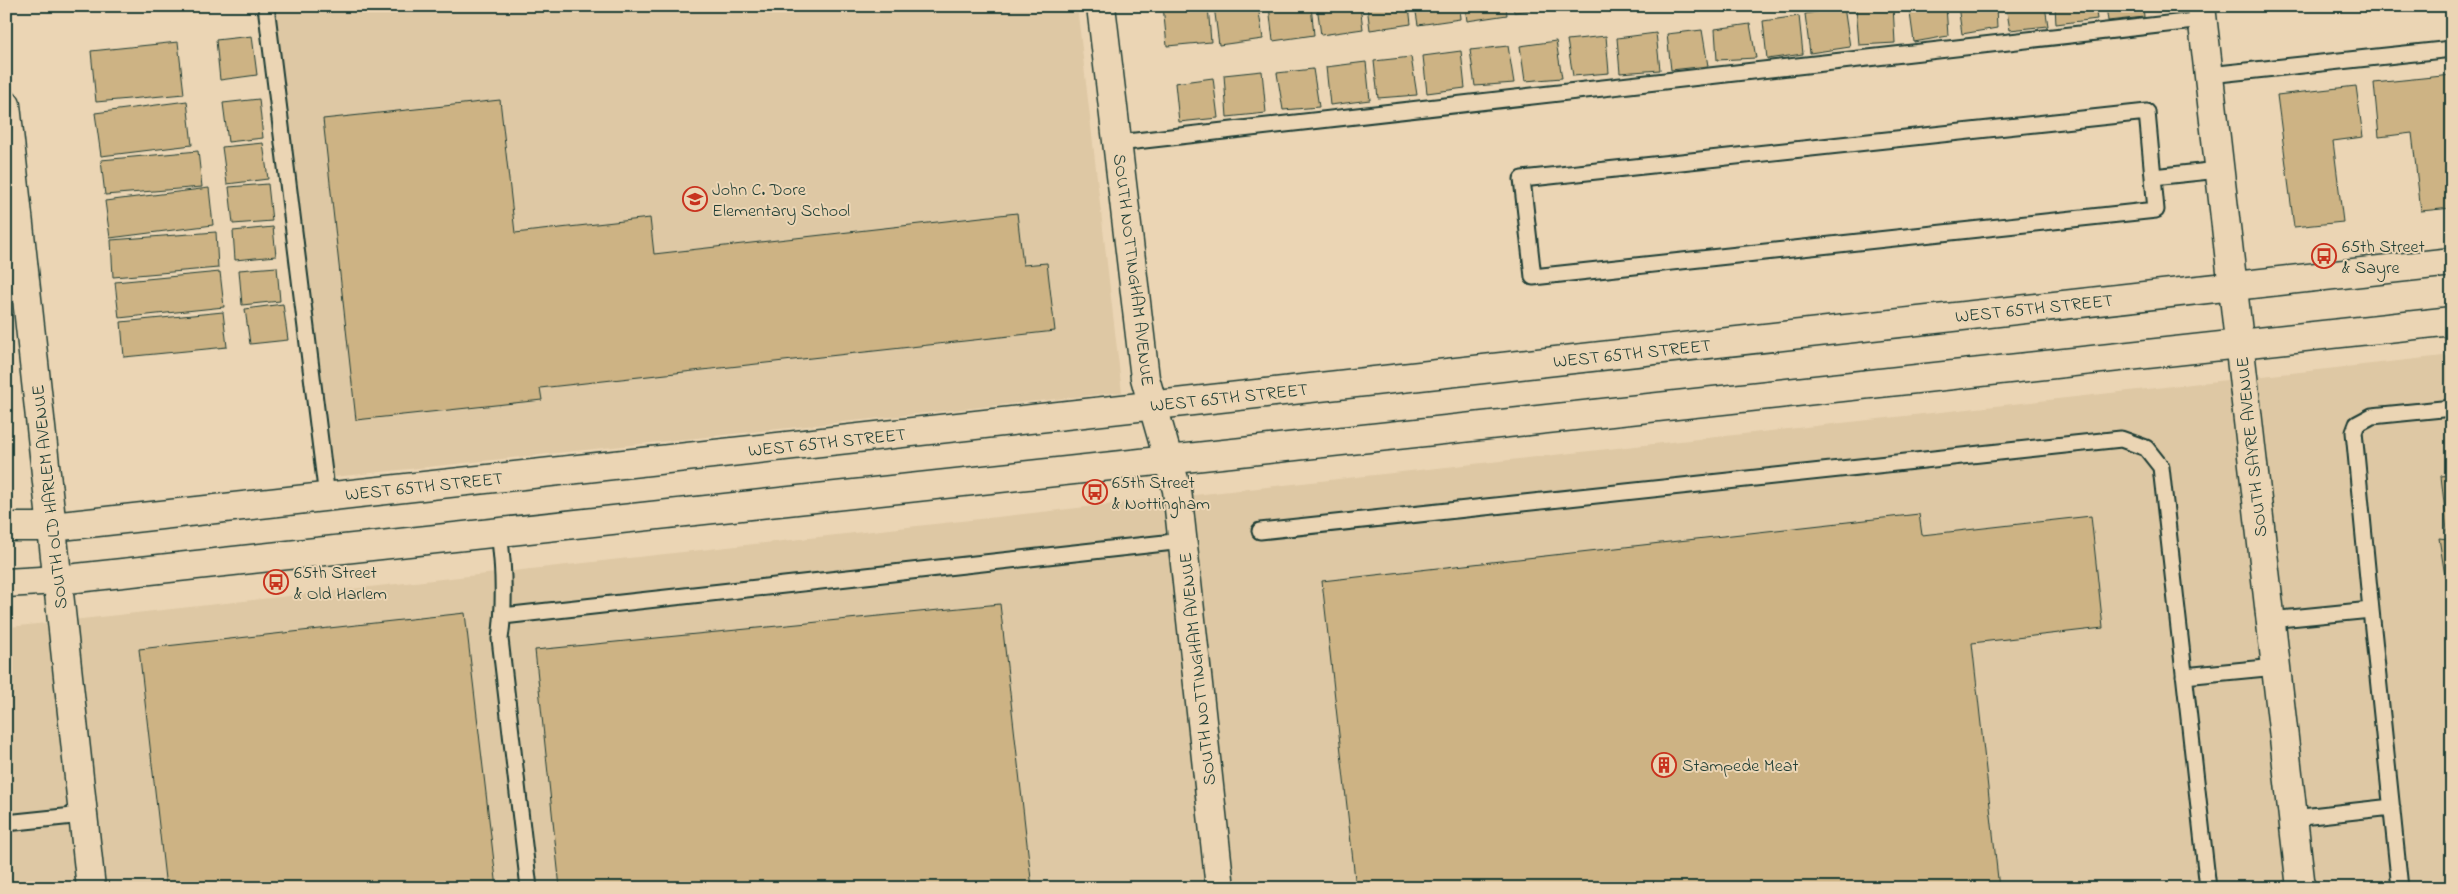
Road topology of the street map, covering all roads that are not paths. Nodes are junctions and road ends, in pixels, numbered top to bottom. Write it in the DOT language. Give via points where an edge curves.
graph roads {
  1 [pos="266,6"];
  2 [pos="1101,6"];
  3 [pos="2202,13"];
  4 [pos="2452,48"];
  5 [pos="2209,75"];
  6 [pos="6,105"];
  7 [pos="1118,143"];
  8 [pos="2219,170"];
  9 [pos="2153,176"];
  10 [pos="2452,262"];
  11 [pos="2233,286"];
  12 [pos="2452,321"];
  13 [pos="2239,344"];
  14 [pos="1153,406"];
  15 [pos="2452,408"];
  16 [pos="1168,460"];
  17 [pos="327,497"];
  18 [pos="6,527"];
  19 [pos="52,527"];
  20 [pos="1260,531"];
  21 [pos="499,532"];
  22 [pos="1184,541"];
  23 [pos="58,580"];
  24 [pos="6,583"];
  25 [pos="2371,610"];
  26 [pos="503,616"];
  27 [pos="2270,620"];
  28 [pos="2276,667"];
  29 [pos="2184,676"];
  30 [pos="2392,807"];
  31 [pos="83,815"];
  32 [pos="2293,818"];
  33 [pos="6,823"];
  34 [pos="91,888"];
  35 [pos="529,888"];
  36 [pos="1220,888"];
  37 [pos="2208,888"];
  38 [pos="2301,888"];
  39 [pos="2400,888"];
  1 -- 17 [label="lane"];
  2 -- 7 [label="street, SOUTH NOTTINGHAM AVENUE"];
  3 -- 5 [label="street, SOUTH SAYRE AVENUE"];
  3 -- 7 [label="lane"];
  4 -- 5 [label="lane"];
  5 -- 8 [label="street, SOUTH SAYRE AVENUE"];
  6 -- 19 [label="street, SOUTH OLD HARLEM AVENUE"];
  7 -- 14 [label="street, SOUTH NOTTINGHAM AVENUE" via="1145,378"];
  8 -- 9 [label="lane"];
  8 -- 11 [label="street, SOUTH SAYRE AVENUE"];
  9 -- 9 [label="lane" via="2156,210 1533,277 1522,179 2147,112"];
  10 -- 11 [label="street, WEST 65TH STREET"];
  11 -- 13 [label="street, SOUTH SAYRE AVENUE"];
  11 -- 14 [label="street, WEST 65TH STREET"];
  12 -- 13 [label="street"];
  13 -- 16 [label="street"];
  13 -- 27 [label="street, SOUTH SAYRE AVENUE"];
  14 -- 16 [label="street, SOUTH NOTTINGHAM AVENUE"];
  14 -- 17 [label="street, WEST 65TH STREET"];
  15 -- 25 [label="lane" via="2372,416 2357,424 2354,432"];
  16 -- 21 [label="street"];
  16 -- 22 [label="street, SOUTH NOTTINGHAM AVENUE" via="1177,490"];
  17 -- 19 [label="street, WEST 65TH STREET"];
  18 -- 19 [label="street, WEST 65TH STREET"];
  19 -- 23 [label="street, SOUTH OLD HARLEM AVENUE"];
  20 -- 29 [label="lane" via="2121,440 2146,448 2161,467"];
  21 -- 23 [label="street"];
  21 -- 26 [label="lane"];
  22 -- 26 [label="lane"];
  22 -- 36 [label="street, SOUTH NOTTINGHAM AVENUE"];
  23 -- 24 [label="street"];
  23 -- 31 [label="street, SOUTH OLD HARLEM AVENUE"];
  25 -- 27 [label="lane"];
  25 -- 30 [label="lane"];
  26 -- 35 [label="lane" via="500,639"];
  27 -- 28 [label="street, SOUTH SAYRE AVENUE"];
  28 -- 29 [label="lane"];
  28 -- 32 [label="street, SOUTH SAYRE AVENUE"];
  29 -- 37 [label="lane"];
  30 -- 32 [label="lane"];
  30 -- 39 [label="lane"];
  31 -- 33 [label="lane"];
  31 -- 34 [label="street, SOUTH OLD HARLEM AVENUE"];
  32 -- 38 [label="street, SOUTH SAYRE AVENUE"];
}
